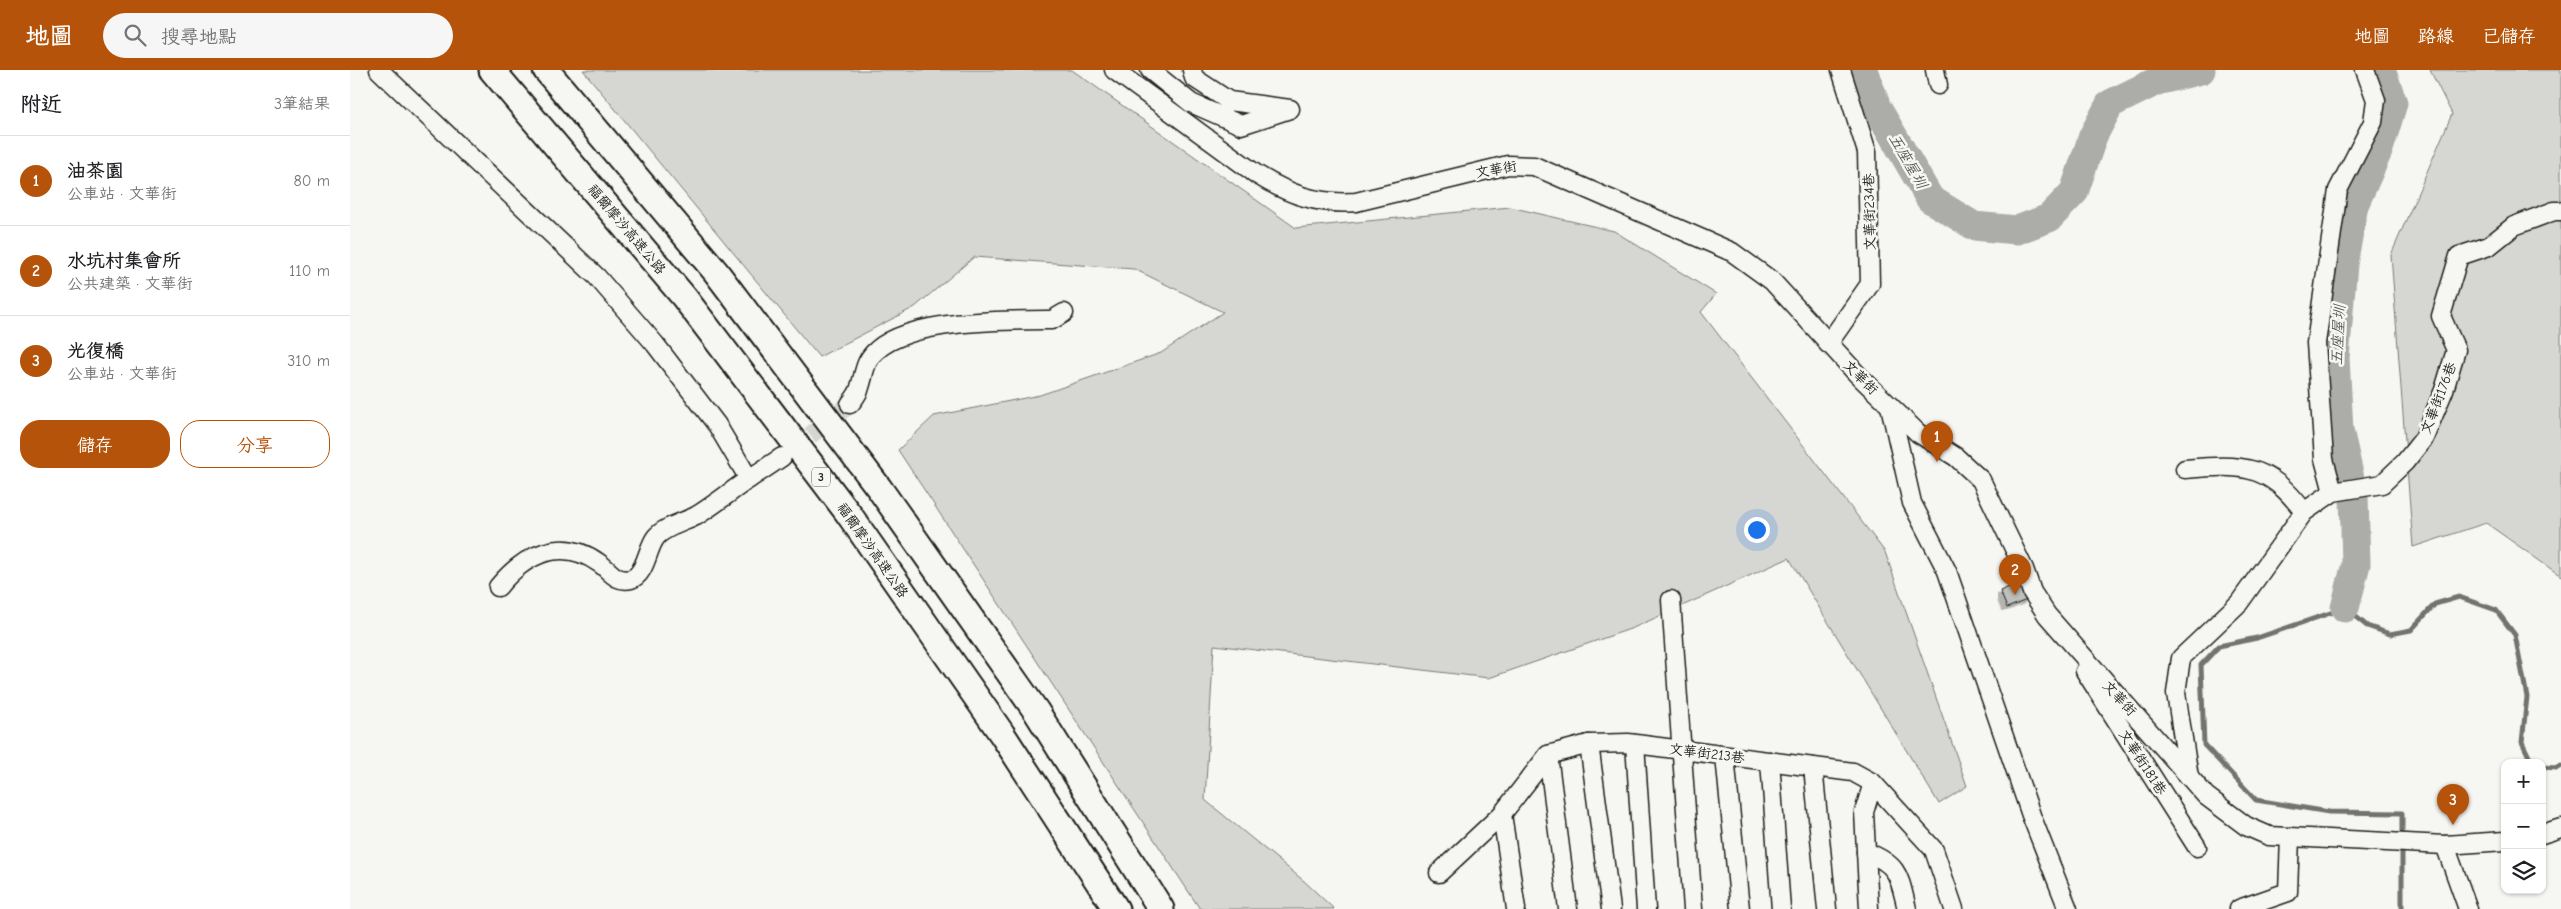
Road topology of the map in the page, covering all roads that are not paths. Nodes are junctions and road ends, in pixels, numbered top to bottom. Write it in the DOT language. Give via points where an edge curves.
graph roads {
  1 [pos="379,70"];
  2 [pos="492,70"];
  3 [pos="546,70"];
  4 [pos="1114,70"];
  5 [pos="1150,70"];
  6 [pos="1192,70"];
  7 [pos="1841,70"];
  8 [pos="2365,70"];
  9 [pos="2561,211"];
  10 [pos="1064,313"];
  11 [pos="1828,344"];
  12 [pos="850,404"];
  13 [pos="1890,405"];
  14 [pos="782,457"];
  15 [pos="2185,469"];
  16 [pos="749,479"];
  17 [pos="2333,492"];
  18 [pos="2304,512"];
  19 [pos="498,587"];
  20 [pos="1671,600"];
  21 [pos="2056,627"];
  22 [pos="1589,744"];
  23 [pos="1635,744"];
  24 [pos="1682,750"];
  25 [pos="1548,755"];
  26 [pos="1725,756"];
  27 [pos="1770,761"];
  28 [pos="1813,767"];
  29 [pos="2189,779"];
  30 [pos="1873,783"];
  31 [pos="1502,814"];
  32 [pos="2561,828"];
  33 [pos="2546,833"];
  34 [pos="2290,837"];
  35 [pos="2501,841"];
  36 [pos="2445,845"];
  37 [pos="2197,847"];
  38 [pos="1866,852"];
  39 [pos="1439,873"];
  40 [pos="2068,908"];
  41 [pos="1116,909"];
  42 [pos="1161,909"];
  43 [pos="1516,909"];
  44 [pos="1568,909"];
  45 [pos="1611,909"];
  46 [pos="1646,909"];
  47 [pos="1693,909"];
  48 [pos="1740,909"];
  49 [pos="1781,909"];
  50 [pos="1827,909"];
  51 [pos="1869,909"];
  52 [pos="1908,909"];
  53 [pos="1954,909"];
  54 [pos="2239,909"];
  55 [pos="2468,909"];
  1 -- 16 [label="street" via="597,277 655,344 717,425"];
  2 -- 41 [label="highway, 福爾摩沙高速公路 / 3" via="684,297 848,513 1002,734"];
  3 -- 42 [label="highway" via="716,272 879,488 1036,711"];
  4 -- 11 [label="street, 文華街" via="1256,174 1308,200 1336,204 1356,202 1495,168 1521,164 1534,166 1732,252 1772,282"];
  5 -- 6 [label="street" via="1191,103 1241,126 1290,108 1229,101 1194,78"];
  7 -- 11 [label="street, 文華街234巷" via="1868,152 1870,284"];
  8 -- 17 [label="street" via="2376,100 2373,122 2338,190 2316,343 2324,459"];
  9 -- 17 [label="street, 文華街176巷" via="2514,226 2489,246 2458,256 2441,316 2456,350 2424,438 2382,484"];
  10 -- 12 [label="street" via="1052,320 954,325 898,338 877,349 864,365 860,389"];
  11 -- 13 [label="street, 文華街"];
  13 -- 21 [label="street, 文華街" via="1918,433 1956,457 1981,480 2038,604"];
  13 -- 40 [label="street" via="1912,503 1947,571 2031,815"];
  14 -- 16 [label="street"];
  15 -- 18 [label="street" via="2231,466 2256,470 2275,481"];
  16 -- 19 [label="street" via="697,515 656,536 640,572 633,578 611,576 601,564 578,550 559,548 526,560"];
  17 -- 18 [label="street, 文華街176巷"];
  18 -- 29 [label="street, 文華街176巷" via="2239,603 2181,658 2176,693"];
  20 -- 24 [label="street"];
  21 -- 29 [label="street, 文華街" via="2150,730"];
  21 -- 37 [label="street, 文華街181巷"];
  22 -- 23 [label="street, 文華街213巷"];
  22 -- 25 [label="street, 文華街213巷"];
  22 -- 45 [label="street"];
  23 -- 24 [label="street, 文華街213巷"];
  23 -- 46 [label="street"];
  24 -- 26 [label="street, 文華街213巷"];
  24 -- 47 [label="street"];
  25 -- 31 [label="street"];
  25 -- 44 [label="street"];
  26 -- 27 [label="street, 文華街213巷"];
  26 -- 48 [label="street"];
  27 -- 28 [label="street, 文華街213巷"];
  27 -- 49 [label="street"];
  28 -- 30 [label="street, 文華街213巷" via="1853,772"];
  28 -- 50 [label="street"];
  29 -- 34 [label="street, 文華街" via="2225,812 2246,826 2269,836"];
  30 -- 38 [label="street" via="1864,812"];
  30 -- 53 [label="street, 文華街213巷" via="1934,850"];
  31 -- 39 [label="street"];
  31 -- 43 [label="street"];
  32 -- 33 [label="street"];
  34 -- 36 [label="street, 文華街"];
  34 -- 54 [label="street" via="2288,892"];
  35 -- 36 [label="street, 文華街"];
  36 -- 55 [label="street"];
  38 -- 51 [label="street"];
  38 -- 52 [label="street" via="1884,859 1896,870"];
}
